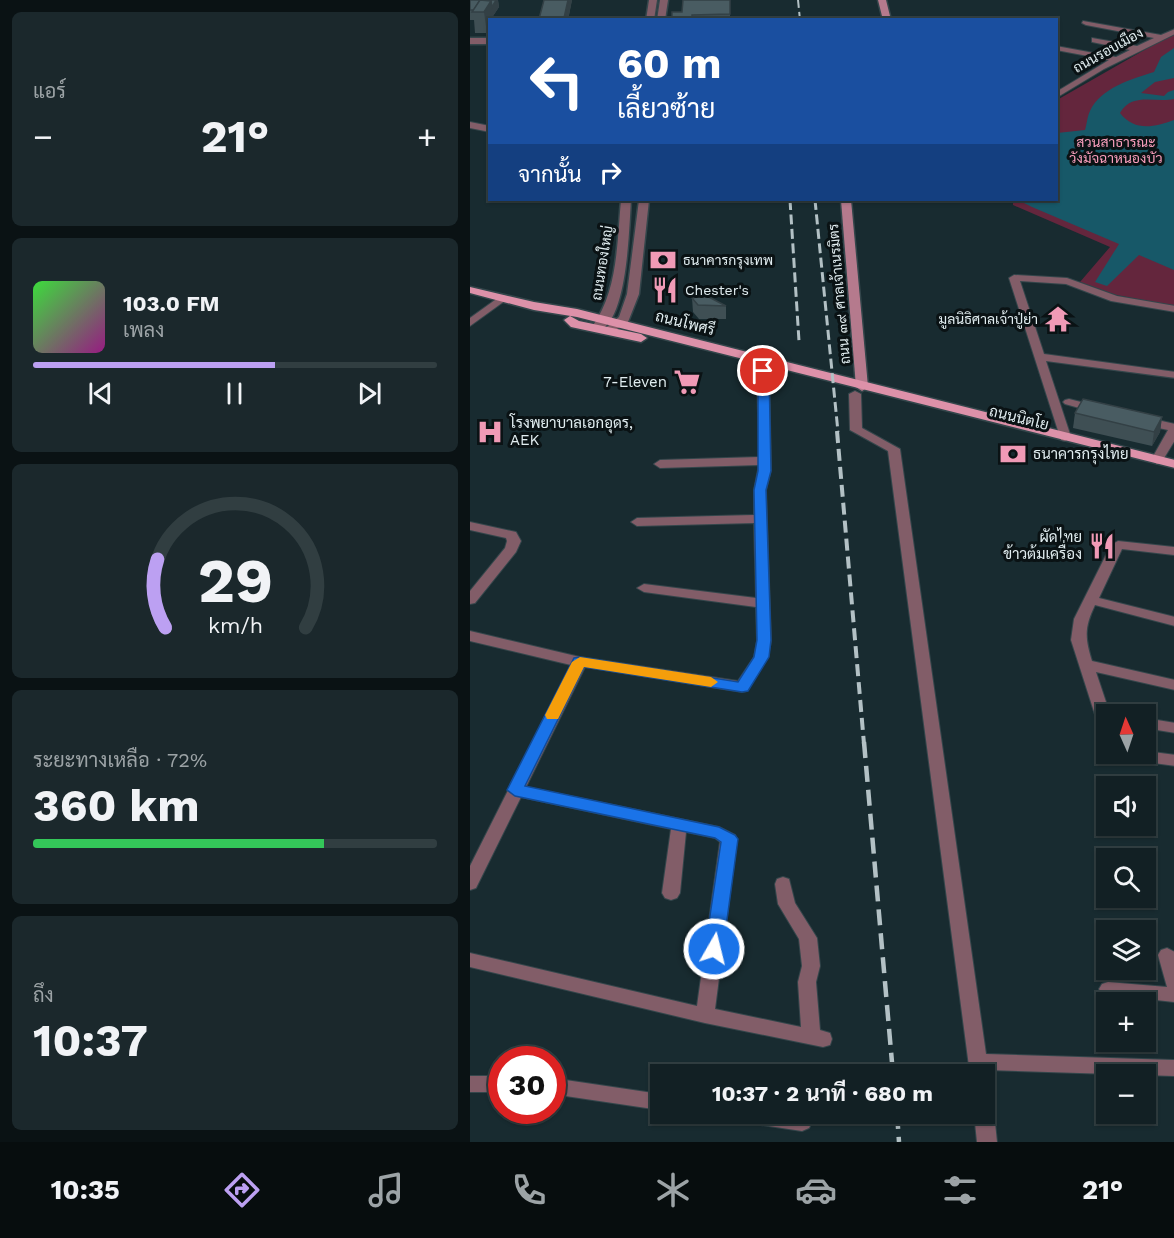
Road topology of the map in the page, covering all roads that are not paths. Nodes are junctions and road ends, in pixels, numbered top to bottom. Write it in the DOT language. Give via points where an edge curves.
graph roads {
  1 [pos="653,0"];
  2 [pos="664,0"];
  3 [pos="882,0"];
  4 [pos="1097,17"];
  5 [pos="650,18"];
  6 [pos="661,18"];
  7 [pos="886,18"];
  8 [pos="1173,32"];
  9 [pos="1160,37"];
  10 [pos="470,39"];
  11 [pos="488,39"];
  12 [pos="1095,40"];
  13 [pos="1150,43"];
  14 [pos="1058,48"];
  15 [pos="1138,49"];
  16 [pos="1117,59"];
  17 [pos="1058,95"];
  18 [pos="470,125"];
  19 [pos="488,129"];
  20 [pos="626,201"];
  21 [pos="644,201"];
  22 [pos="846,201"];
  23 [pos="470,290"];
  24 [pos="615,294"];
  25 [pos="633,294"];
  26 [pos="502,298"];
  27 [pos="534,306"];
  28 [pos="1175,309"];
  29 [pos="570,320"];
  30 [pos="470,324"];
  31 [pos="608,325"];
  32 [pos="644,339"];
  33 [pos="1042,357"];
  34 [pos="763,371"];
  35 [pos="1175,375"];
  36 [pos="858,390"];
  37 [pos="1069,402"];
  38 [pos="1111,413"];
  39 [pos="1132,418"];
  40 [pos="1175,428"];
  41 [pos="1068,441"];
  42 [pos="1157,460"];
  43 [pos="764,461"];
  44 [pos="660,464"];
  45 [pos="1175,465"];
  46 [pos="1175,475"];
  47 [pos="761,519"];
  48 [pos="637,522"];
  49 [pos="470,526"];
  50 [pos="1175,551"];
  51 [pos="644,588"];
  52 [pos="470,600"];
  53 [pos="1091,600"];
  54 [pos="763,603"];
  55 [pos="1175,622"];
  56 [pos="470,636"];
  57 [pos="580,662"];
  58 [pos="1087,665"];
  59 [pos="1175,685"];
  60 [pos="1100,704"];
  61 [pos="1156,725"];
  62 [pos="1175,728"];
  63 [pos="1156,758"];
  64 [pos="1175,761"];
  65 [pos="515,790"];
  66 [pos="679,826"];
  67 [pos="472,876"];
  68 [pos="784,884"];
  69 [pos="671,893"];
  70 [pos="1167,955"];
  71 [pos="470,960"];
  72 [pos="1175,984"];
  73 [pos="1108,989"];
  74 [pos="1175,995"];
  75 [pos="705,1015"];
  76 [pos="977,1064"];
  77 [pos="995,1068"];
  78 [pos="1175,1068"];
  79 [pos="470,1084"];
  80 [pos="488,1084"];
  81 [pos="566,1088"];
  82 [pos="650,1101"];
  83 [pos="985,1124"];
  84 [pos="987,1142"];
  1 -- 5 [label="street"];
  2 -- 6 [label="street"];
  3 -- 7 [label="main road"];
  4 -- 8 [label="street"];
  8 -- 9 [label="street, ถนนรอบเมือง"];
  9 -- 13 [label="street, ถนนรอบเมือง"];
  9 -- 13 [label="street" via="1087,27"];
  10 -- 11 [label="street"];
  12 -- 15 [label="street"];
  13 -- 15 [label="street, ถนนรอบเมือง"];
  14 -- 16 [label="street"];
  15 -- 16 [label="street, ถนนรอบเมือง"];
  16 -- 17 [label="street, ถนนรอบเมือง"];
  18 -- 19 [label="street"];
  20 -- 24 [label="street, ถนนทองใหญ่"];
  21 -- 25 [label="street"];
  22 -- 36 [label="main road, ถนน ๓๙ ศาลเจ้าเนรมิตร" via="858,321"];
  23 -- 26 [label="main road, ถนนโพศรี"];
  24 -- 25 [label="street"];
  24 -- 31 [label="street, ถนนทองใหญ่"];
  25 -- 31 [label="street" via="624,319"];
  26 -- 27 [label="main road, ถนนโพศรี"];
  26 -- 30 [label="street"];
  27 -- 29 [label="main road, ถนนโพศรี"];
  27 -- 31 [label="main road, ถนนโพศรี"];
  28 -- 33 [label="street" via="1115,299 1067,281 1014,278"];
  29 -- 31 [label="main road, ถนนโพศรี"];
  29 -- 32 [label="main road"];
  31 -- 32 [label="main road, ถนนโพศรี"];
  31 -- 36 [label="main road, ถนนโพศรี"];
  32 -- 34 [label="main road, ถนนโพศรี"];
  33 -- 35 [label="street"];
  33 -- 41 [label="street"];
  34 -- 36 [label="main road, ถนนโพศรี"];
  34 -- 43 [label="street"];
  36 -- 41 [label="main road, ถนนนิตโย"];
  36 -- 76 [label="street" via="856,430 894,449"];
  37 -- 38 [label="street"];
  39 -- 40 [label="street"];
  40 -- 42 [label="street"];
  41 -- 42 [label="main road, ถนนนิตโย"];
  41 -- 46 [label="main road, ถนนนิตโย"];
  42 -- 45 [label="main road, ถนนนิตโย"];
  43 -- 44 [label="street"];
  43 -- 47 [label="street"];
  47 -- 48 [label="street"];
  47 -- 54 [label="street"];
  49 -- 52 [label="street" via="510,535 514,541"];
  50 -- 53 [label="street" via="1118,545"];
  51 -- 54 [label="street"];
  53 -- 55 [label="street"];
  53 -- 58 [label="street" via="1081,619 1078,640"];
  54 -- 57 [label="street" via="761,657 742,687"];
  56 -- 57 [label="street"];
  57 -- 65 [label="street"];
  58 -- 59 [label="street"];
  58 -- 60 [label="street"];
  61 -- 62 [label="street"];
  63 -- 64 [label="street"];
  65 -- 66 [label="street"];
  65 -- 67 [label="street"];
  66 -- 69 [label="street"];
  66 -- 75 [label="street" via="719,833 729,839"];
  68 -- 75 [label="street" via="787,904 808,938 811,966 807,982 817,1038"];
  70 -- 72 [label="street"];
  71 -- 75 [label="street"];
  73 -- 74 [label="street"];
  77 -- 78 [label="street"];
  79 -- 80 [label="street"];
  81 -- 82 [label="street"];
  83 -- 84 [label="street"];
}
